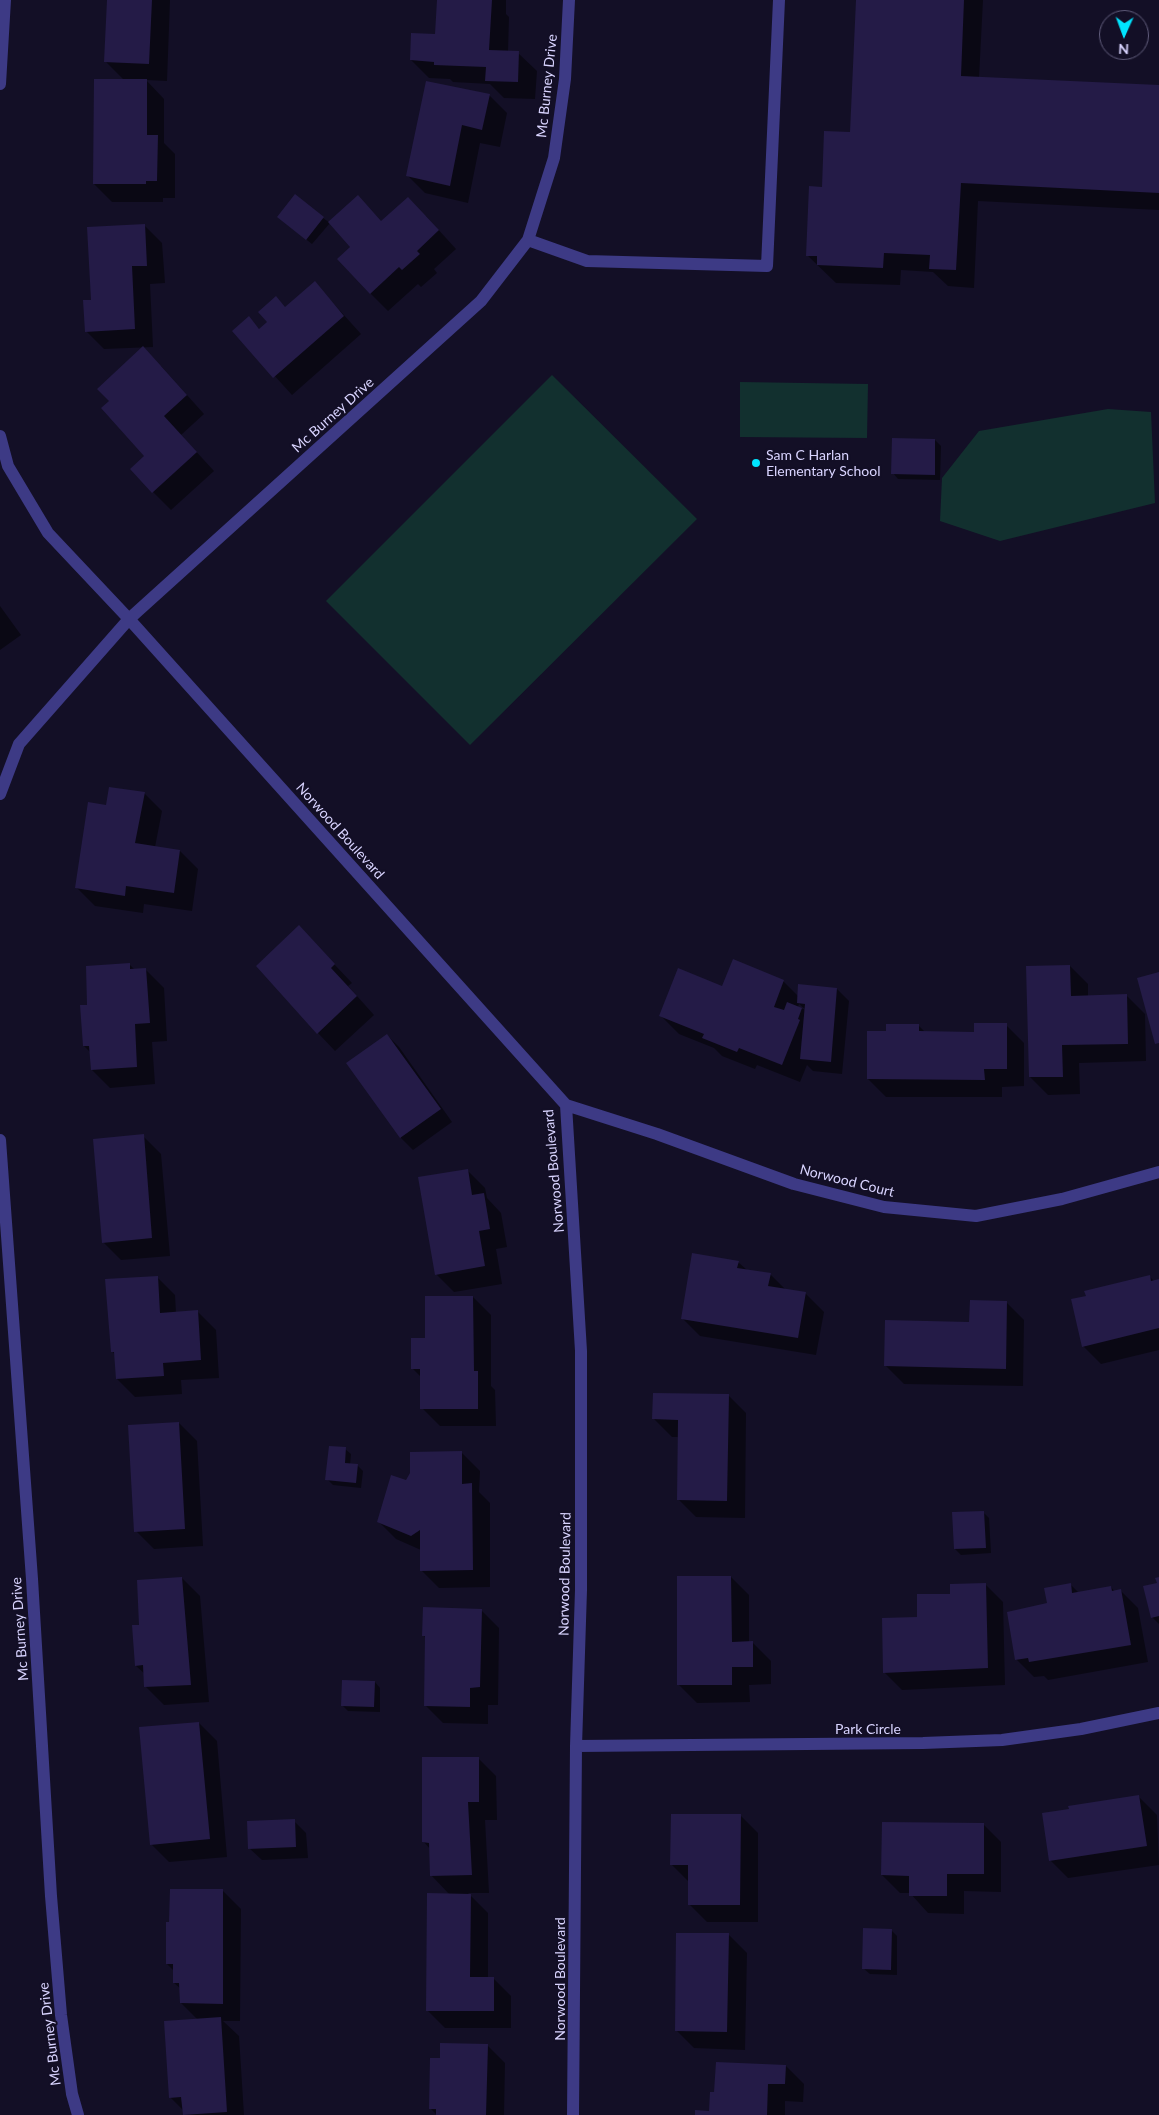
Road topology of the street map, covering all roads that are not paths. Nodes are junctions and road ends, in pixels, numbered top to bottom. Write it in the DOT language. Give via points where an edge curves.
graph roads {
  1 [pos="5,0"];
  2 [pos="569,0"];
  3 [pos="779,0"];
  4 [pos="0,84"];
  5 [pos="528,240"];
  6 [pos="0,436"];
  7 [pos="129,619"];
  8 [pos="0,794"];
  9 [pos="566,1105"];
  10 [pos="0,1140"];
  11 [pos="1159,1172"];
  12 [pos="1159,1713"];
  13 [pos="576,1746"];
  14 [pos="78,2115"];
  15 [pos="574,2115"];
  1 -- 4 [label="street"];
  2 -- 5 [label="street, Mc Burney Drive" via="565,79 554,158"];
  3 -- 5 [label="street" via="766,266 586,261"];
  5 -- 7 [label="street, Mc Burney Drive" via="481,301"];
  6 -- 7 [label="street, Norwood Boulevard" via="8,466 48,533"];
  7 -- 8 [label="street, Mc Burney Drive" via="19,744"];
  7 -- 9 [label="street, Norwood Boulevard"];
  9 -- 11 [label="street, Norwood Court" via="794,1184 884,1207 976,1216 1062,1199"];
  9 -- 13 [label="street, Norwood Boulevard" via="581,1351 581,1590"];
  10 -- 14 [label="street, Mc Burney Drive" via="52,1906 61,2015"];
  12 -- 13 [label="street, Park Circle" via="1081,1729 1002,1740"];
  13 -- 15 [label="street, Norwood Boulevard"];
}
